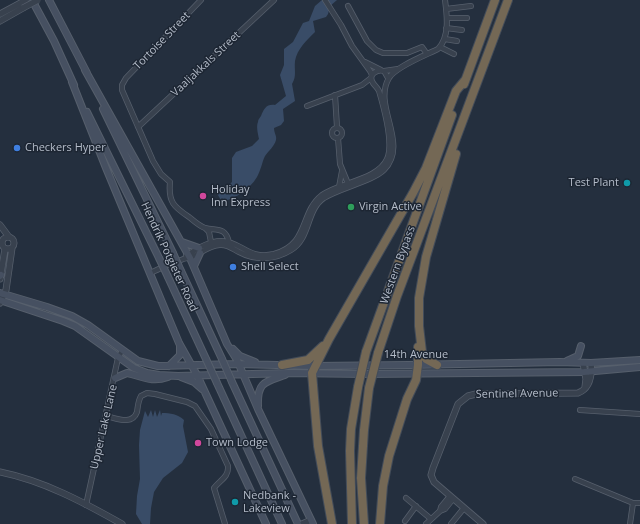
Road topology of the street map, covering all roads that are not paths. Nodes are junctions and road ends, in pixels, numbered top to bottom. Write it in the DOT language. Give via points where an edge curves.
graph roads {
  1 [pos="32,0"];
  2 [pos="38,0"];
  3 [pos="50,0"];
  4 [pos="201,0"];
  5 [pos="274,0"];
  6 [pos="325,0"];
  7 [pos="445,0"];
  8 [pos="495,0"];
  9 [pos="508,0"];
  10 [pos="23,4"];
  11 [pos="348,6"];
  12 [pos="471,6"];
  13 [pos="446,9"];
  14 [pos="0,14"];
  15 [pos="447,18"];
  16 [pos="467,18"];
  17 [pos="0,22"];
  18 [pos="446,28"];
  19 [pos="462,30"];
  20 [pos="445,39"];
  21 [pos="457,41"];
  22 [pos="440,47"];
  23 [pos="426,54"];
  24 [pos="454,54"];
  25 [pos="362,60"];
  26 [pos="399,68"];
  27 [pos="85,70"];
  28 [pos="383,71"];
  29 [pos="481,72"];
  30 [pos="372,77"];
  31 [pos="466,79"];
  32 [pos="387,81"];
  33 [pos="72,82"];
  34 [pos="362,85"];
  35 [pos="375,85"];
  36 [pos="335,95"];
  37 [pos="307,106"];
  38 [pos="138,128"];
  39 [pos="342,171"];
  40 [pos="348,185"];
  41 [pos="339,187"];
  42 [pos="0,225"];
  43 [pos="205,228"];
  44 [pos="1,237"];
  45 [pos="9,237"];
  46 [pos="182,242"];
  47 [pos="211,242"];
  48 [pos="228,244"];
  49 [pos="8,249"];
  50 [pos="200,251"];
  51 [pos="189,256"];
  52 [pos="194,266"];
  53 [pos="150,273"];
  54 [pos="0,277"];
  55 [pos="2,293"];
  56 [pos="0,301"];
  57 [pos="420,326"];
  58 [pos="328,339"];
  59 [pos="179,343"];
  60 [pos="227,344"];
  61 [pos="581,346"];
  62 [pos="122,351"];
  63 [pos="118,358"];
  64 [pos="640,360"];
  65 [pos="560,362"];
  66 [pos="583,363"];
  67 [pos="591,363"];
  68 [pos="238,364"];
  69 [pos="265,364"];
  70 [pos="192,365"];
  71 [pos="282,365"];
  72 [pos="437,365"];
  73 [pos="170,366"];
  74 [pos="640,367"];
  75 [pos="418,369"];
  76 [pos="314,370"];
  77 [pos="584,372"];
  78 [pos="592,372"];
  79 [pos="290,373"];
  80 [pos="197,375"];
  81 [pos="243,375"];
  82 [pos="174,376"];
  83 [pos="115,378"];
  84 [pos="585,389"];
  85 [pos="204,391"];
  86 [pos="258,409"];
  87 [pos="580,410"];
  88 [pos="640,414"];
  89 [pos="106,416"];
  90 [pos="0,472"];
  91 [pos="575,479"];
  92 [pos="406,498"];
  93 [pos="452,498"];
  94 [pos="633,503"];
  95 [pos="640,503"];
  96 [pos="86,504"];
  97 [pos="416,506"];
  98 [pos="464,508"];
  99 [pos="431,518"];
  100 [pos="405,521"];
  101 [pos="312,522"];
  102 [pos="282,523"];
  103 [pos="122,524"];
  104 [pos="225,524"];
  105 [pos="266,524"];
  106 [pos="298,524"];
  107 [pos="302,524"];
  108 [pos="332,524"];
  109 [pos="352,524"];
  110 [pos="364,524"];
  111 [pos="380,524"];
  112 [pos="426,524"];
  113 [pos="452,524"];
  114 [pos="483,524"];
  115 [pos="630,524"];
  1 -- 33 [label="main road, Hendrik Potgieter Road"];
  2 -- 10 [label="street, bridge"];
  3 -- 27 [label="main road, Hendrik Potgieter Road"];
  4 -- 38 [label="street, Tortoise Street" via="124,82 122,90"];
  5 -- 38 [label="street, Vaaljakkals Street"];
  6 -- 25 [label="street"];
  7 -- 13 [label="street"];
  8 -- 31 [label="highway, Western Bypass"];
  9 -- 29 [label="highway, Western Bypass"];
  10 -- 14 [label="street"];
  10 -- 17 [label="street"];
  11 -- 23 [label="street" via="367,41 376,50 383,53 407,53 422,47"];
  12 -- 13 [label="street"];
  13 -- 15 [label="street"];
  15 -- 16 [label="street"];
  15 -- 18 [label="street"];
  18 -- 19 [label="street"];
  18 -- 20 [label="street"];
  20 -- 21 [label="street"];
  20 -- 22 [label="street"];
  22 -- 23 [label="street"];
  22 -- 24 [label="street"];
  23 -- 26 [label="street"];
  25 -- 28 [label="street"];
  25 -- 30 [label="street"];
  26 -- 28 [label="street"];
  26 -- 32 [label="street"];
  27 -- 46 [label="main road"];
  27 -- 106 [label="main road, Hendrik Potgieter Road, bridge"];
  28 -- 30 [label="street" via="376,71"];
  28 -- 32 [label="street"];
  29 -- 57 [label="highway" via="426,257 419,298"];
  29 -- 110 [label="highway, Western Bypass, bridge" via="378,353 369,388 364,430 361,478"];
  30 -- 34 [label="street"];
  30 -- 35 [label="street"];
  31 -- 58 [label="highway" via="456,91 426,168 413,193"];
  31 -- 109 [label="highway, Western Bypass, bridge" via="366,352 351,429"];
  32 -- 35 [label="street" via="382,86"];
  32 -- 40 [label="street" via="386,102 394,147 392,157 380,173"];
  33 -- 53 [label="main road"];
  33 -- 102 [label="main road, Hendrik Potgieter Road, bridge" via="159,258"];
  34 -- 35 [label="street"];
  34 -- 36 [label="street"];
  35 -- 40 [label="street" via="390,145 387,160 379,170"];
  36 -- 37 [label="street"];
  36 -- 39 [label="street" via="336,127 332,132 334,137 338,138"];
  38 -- 43 [label="street" via="161,174 170,182 169,195 175,206"];
  39 -- 40 [label="street"];
  39 -- 41 [label="street"];
  40 -- 41 [label="street"];
  40 -- 48 [label="street" via="322,199 315,208 300,244 282,255 253,258"];
  41 -- 48 [label="street" via="327,192 318,200 300,235 282,251 260,255"];
  42 -- 45 [label="street"];
  43 -- 47 [label="street" via="209,232"];
  43 -- 48 [label="street" via="220,230 227,235"];
  44 -- 45 [label="street"];
  44 -- 49 [label="street" via="2,246"];
  45 -- 49 [label="street" via="14,241 14,246"];
  46 -- 50 [label="main road"];
  46 -- 51 [label="main road"];
  47 -- 48 [label="street"];
  47 -- 50 [label="street"];
  48 -- 50 [label="street"];
  49 -- 54 [label="street"];
  49 -- 55 [label="street"];
  50 -- 51 [label="street"];
  50 -- 52 [label="main road"];
  51 -- 52 [label="main road"];
  51 -- 53 [label="street"];
  52 -- 60 [label="main road"];
  53 -- 59 [label="main road"];
  55 -- 56 [label="street"];
  55 -- 62 [label="main road, 14th Avenue" via="72,316"];
  56 -- 63 [label="main road" via="75,326"];
  57 -- 72 [label="highway" via="424,356"];
  57 -- 75 [label="highway"];
  58 -- 71 [label="highway" via="308,360"];
  58 -- 76 [label="highway"];
  59 -- 70 [label="main road"];
  59 -- 73 [label="main road" via="180,355"];
  60 -- 68 [label="main road"];
  60 -- 69 [label="main road" via="243,358"];
  61 -- 65 [label="main road" via="576,358"];
  62 -- 63 [label="street, Upper Lake Lane"];
  62 -- 73 [label="main road, 14th Avenue" via="138,361"];
  63 -- 82 [label="main road" via="140,371"];
  63 -- 83 [label="street, Upper Lake Lane"];
  64 -- 67 [label="main road, 14th Avenue"];
  65 -- 66 [label="main road, 14th Avenue"];
  65 -- 72 [label="main road, 14th Avenue"];
  66 -- 67 [label="main road, 14th Avenue"];
  66 -- 77 [label="street"];
  67 -- 78 [label="street"];
  68 -- 69 [label="main road, 14th Avenue"];
  68 -- 70 [label="main road, 14th Avenue"];
  68 -- 81 [label="main road"];
  69 -- 71 [label="main road, 14th Avenue"];
  70 -- 73 [label="main road, 14th Avenue"];
  70 -- 80 [label="main road"];
  71 -- 76 [label="main road, 14th Avenue"];
  72 -- 75 [label="main road, 14th Avenue"];
  74 -- 78 [label="main road, 14th Avenue"];
  75 -- 76 [label="main road, 14th Avenue"];
  75 -- 77 [label="main road, 14th Avenue"];
  75 -- 111 [label="highway" via="389,456 383,486"];
  76 -- 79 [label="main road, 14th Avenue"];
  76 -- 108 [label="highway" via="318,446"];
  77 -- 78 [label="main road, 14th Avenue"];
  77 -- 84 [label="street"];
  78 -- 84 [label="street"];
  79 -- 81 [label="main road, 14th Avenue"];
  79 -- 86 [label="main road" via="262,386 258,396"];
  80 -- 81 [label="main road, 14th Avenue"];
  80 -- 82 [label="main road, 14th Avenue"];
  80 -- 85 [label="main road"];
  81 -- 86 [label="main road"];
  82 -- 83 [label="main road" via="148,380 127,373"];
  82 -- 85 [label="main road" via="194,382"];
  83 -- 89 [label="street, Upper Lake Lane"];
  84 -- 93 [label="street, Sentinel Avenue" via="575,393 476,394 468,396 458,404 431,475 434,482"];
  85 -- 105 [label="main road"];
  86 -- 101 [label="main road"];
  87 -- 88 [label="street"];
  89 -- 96 [label="street, Upper Lake Lane"];
  89 -- 104 [label="street" via="131,420 135,416 141,396 150,393 195,406 211,429 228,466 226,476 214,488"];
  90 -- 96 [label="street" via="49,487"];
  91 -- 94 [label="street"];
  92 -- 97 [label="street"];
  93 -- 98 [label="street"];
  93 -- 99 [label="street"];
  94 -- 95 [label="street"];
  94 -- 115 [label="street"];
  96 -- 103 [label="street"];
  97 -- 99 [label="street"];
  97 -- 100 [label="street"];
  98 -- 113 [label="street"];
  98 -- 114 [label="street"];
  99 -- 112 [label="street"];
  101 -- 107 [label="street"];
}
